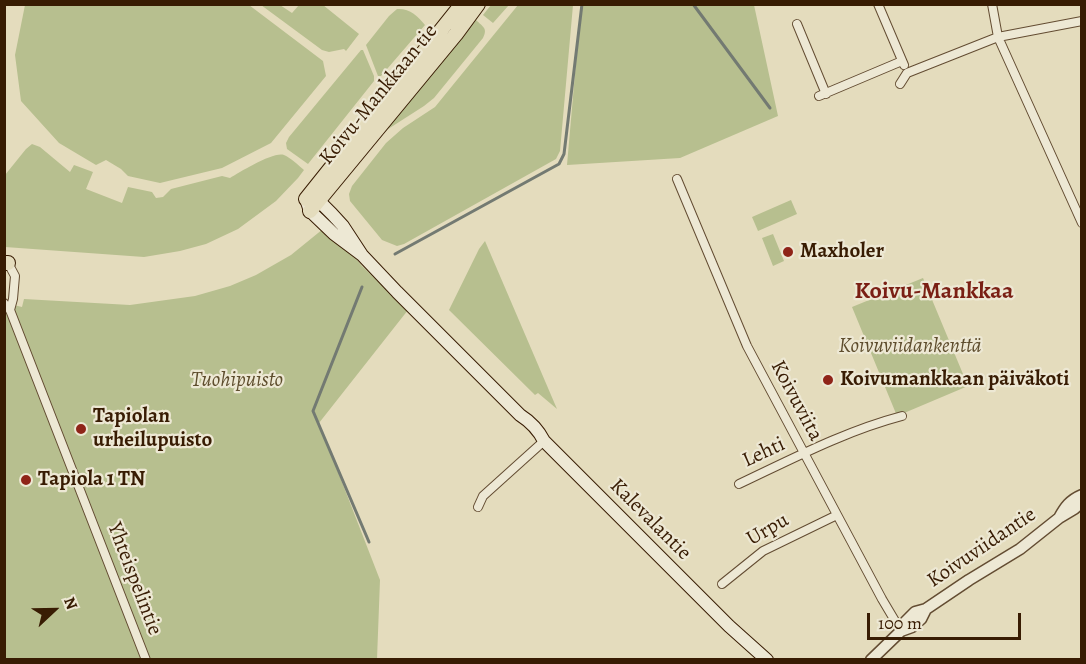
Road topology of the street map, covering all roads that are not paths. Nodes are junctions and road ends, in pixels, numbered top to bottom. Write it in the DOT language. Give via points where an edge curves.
graph roads {
  1 [pos="462,4"];
  2 [pos="478,4"];
  3 [pos="879,4"];
  4 [pos="992,4"];
  5 [pos="1082,21"];
  6 [pos="796,24"];
  7 [pos="998,37"];
  8 [pos="902,61"];
  9 [pos="907,73"];
  10 [pos="900,84"];
  11 [pos="676,179"];
  12 [pos="312,204"];
  13 [pos="1082,223"];
  14 [pos="6,265"];
  15 [pos="7,307"];
  16 [pos="902,416"];
  17 [pos="544,441"];
  18 [pos="804,454"];
  19 [pos="739,484"];
  20 [pos="1082,495"];
  21 [pos="1082,502"];
  22 [pos="478,507"];
  23 [pos="837,515"];
  24 [pos="1059,518"];
  25 [pos="722,584"];
  26 [pos="729,626"];
  27 [pos="901,631"];
  28 [pos="146,660"];
  29 [pos="753,660"];
  30 [pos="766,660"];
  31 [pos="871,660"];
  1 -- 12 [label="main road, Koivu-Mankkaan tie"];
  2 -- 12 [label="main road, Koivu-Mankkaan tie"];
  3 -- 8 [label="street"];
  4 -- 7 [label="street"];
  5 -- 7 [label="street"];
  6 -- 8 [label="street" via="823,95"];
  7 -- 9 [label="street"];
  7 -- 13 [label="street"];
  8 -- 9 [label="street"];
  9 -- 10 [label="street"];
  11 -- 18 [label="street, Koivuviita" via="747,346"];
  12 -- 17 [label="main road, Kalevalantie" via="334,234 362,255 540,431"];
  14 -- 15 [label="street, Yhteispelintie" via="15,276 13,299"];
  15 -- 28 [label="street, Yhteispelintie"];
  16 -- 18 [label="street, Lehti"];
  17 -- 22 [label="street" via="483,496"];
  17 -- 26 [label="main road, Kalevalantie"];
  18 -- 19 [label="street, Lehti"];
  18 -- 23 [label="street, Koivuviita"];
  20 -- 24 [label="street, Koivuviidantie" via="1065,506"];
  21 -- 24 [label="street, Koivuviidantie"];
  23 -- 25 [label="street, Urpu" via="763,551"];
  23 -- 27 [label="street, Koivuviita"];
  24 -- 27 [label="street, Koivuviidantie" via="1020,549 926,609 912,627"];
  26 -- 29 [label="main road, Kalevalantie"];
  26 -- 30 [label="main road, Kalevalantie"];
  27 -- 31 [label="street, Koivuviidantie"];
}
